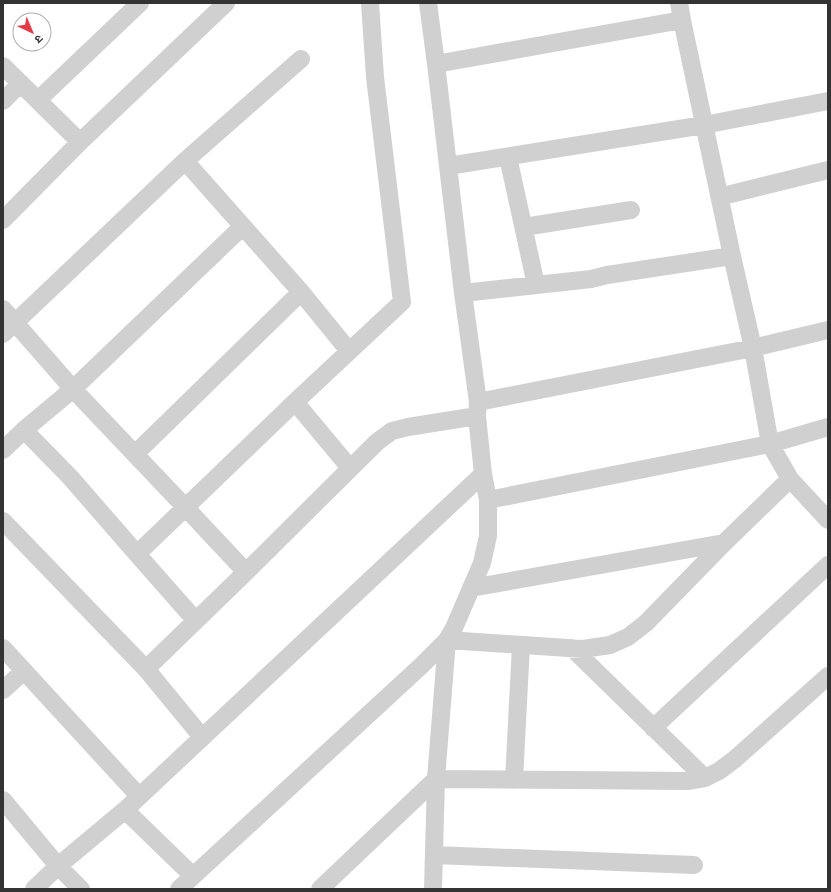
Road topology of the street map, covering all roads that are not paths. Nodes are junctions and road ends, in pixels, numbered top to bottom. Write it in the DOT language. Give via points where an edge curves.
graph roads {
  1 [pos="140,3"];
  2 [pos="226,3"];
  3 [pos="370,3"];
  4 [pos="428,3"];
  5 [pos="681,11"];
  6 [pos="301,59"];
  7 [pos="436,64"];
  8 [pos="3,66"];
  9 [pos="21,83"];
  10 [pos="38,100"];
  11 [pos="3,101"];
  12 [pos="828,101"];
  13 [pos="704,125"];
  14 [pos="80,142"];
  15 [pos="508,156"];
  16 [pos="184,161"];
  17 [pos="448,166"];
  18 [pos="828,170"];
  19 [pos="720,199"];
  20 [pos="631,210"];
  21 [pos="3,220"];
  22 [pos="242,227"];
  23 [pos="524,227"];
  24 [pos="732,256"];
  25 [pos="536,285"];
  26 [pos="301,292"];
  27 [pos="463,294"];
  28 [pos="3,309"];
  29 [pos="9,328"];
  30 [pos="828,330"];
  31 [pos="753,348"];
  32 [pos="349,351"];
  33 [pos="73,389"];
  34 [pos="295,402"];
  35 [pos="477,409"];
  36 [pos="828,427"];
  37 [pos="24,430"];
  38 [pos="770,444"];
  39 [pos="3,450"];
  40 [pos="135,454"];
  41 [pos="350,468"];
  42 [pos="483,474"];
  43 [pos="790,479"];
  44 [pos="488,500"];
  45 [pos="186,508"];
  46 [pos="828,520"];
  47 [pos="3,521"];
  48 [pos="724,543"];
  49 [pos="137,554"];
  50 [pos="828,565"];
  51 [pos="246,572"];
  52 [pos="471,588"];
  53 [pos="196,621"];
  54 [pos="447,640"];
  55 [pos="521,645"];
  56 [pos="3,648"];
  57 [pos="572,648"];
  58 [pos="146,669"];
  59 [pos="24,671"];
  60 [pos="828,676"];
  61 [pos="3,690"];
  62 [pos="653,728"];
  63 [pos="202,737"];
  64 [pos="705,778"];
  65 [pos="436,779"];
  66 [pos="514,780"];
  67 [pos="139,796"];
  68 [pos="3,800"];
  69 [pos="125,810"];
  70 [pos="434,855"];
  71 [pos="694,865"];
  72 [pos="58,866"];
  73 [pos="193,876"];
  74 [pos="34,889"];
  75 [pos="81,889"];
  76 [pos="179,889"];
  77 [pos="320,889"];
  78 [pos="433,889"];
  1 -- 10 [label="street"];
  2 -- 14 [label="street"];
  3 -- 32 [label="street" via="375,77 402,302"];
  4 -- 7 [label="street"];
  5 -- 7 [label="street"];
  5 -- 13 [label="street"];
  6 -- 16 [label="street"];
  7 -- 17 [label="street"];
  8 -- 9 [label="street"];
  9 -- 10 [label="street"];
  9 -- 11 [label="street"];
  10 -- 14 [label="street"];
  12 -- 13 [label="street"];
  13 -- 15 [label="street"];
  13 -- 19 [label="street"];
  14 -- 21 [label="street"];
  15 -- 17 [label="street"];
  15 -- 23 [label="street"];
  16 -- 22 [label="street"];
  16 -- 29 [label="street"];
  17 -- 27 [label="street"];
  18 -- 19 [label="street" via="723,196"];
  19 -- 24 [label="street"];
  20 -- 23 [label="street"];
  22 -- 26 [label="street"];
  22 -- 33 [label="street"];
  23 -- 25 [label="street"];
  24 -- 25 [label="street" via="591,279"];
  24 -- 31 [label="street"];
  25 -- 27 [label="street"];
  26 -- 32 [label="street"];
  26 -- 40 [label="street"];
  27 -- 35 [label="street"];
  28 -- 29 [label="street"];
  29 -- 33 [label="street"];
  30 -- 31 [label="street"];
  31 -- 35 [label="street"];
  31 -- 38 [label="street"];
  32 -- 34 [label="street"];
  33 -- 37 [label="street"];
  33 -- 40 [label="street"];
  34 -- 41 [label="street"];
  34 -- 45 [label="street"];
  35 -- 41 [label="street" via="392,432 377,442"];
  35 -- 42 [label="street"];
  36 -- 38 [label="street"];
  37 -- 39 [label="street"];
  37 -- 49 [label="street" via="70,477"];
  38 -- 43 [label="street"];
  38 -- 44 [label="street"];
  40 -- 45 [label="street"];
  41 -- 51 [label="street"];
  42 -- 44 [label="street"];
  42 -- 63 [label="street"];
  43 -- 46 [label="street"];
  43 -- 48 [label="street"];
  44 -- 52 [label="street" via="488,536 482,563"];
  45 -- 49 [label="street"];
  45 -- 51 [label="street"];
  47 -- 58 [label="street"];
  48 -- 52 [label="street"];
  48 -- 57 [label="street" via="646,623 628,637 610,645"];
  49 -- 53 [label="street"];
  50 -- 62 [label="street"];
  51 -- 53 [label="street"];
  52 -- 54 [label="street"];
  53 -- 58 [label="street"];
  54 -- 55 [label="street"];
  54 -- 65 [label="street"];
  54 -- 73 [label="street"];
  55 -- 57 [label="street"];
  55 -- 66 [label="street"];
  56 -- 59 [label="street"];
  57 -- 62 [label="street"];
  58 -- 63 [label="street"];
  59 -- 61 [label="street"];
  59 -- 67 [label="street"];
  60 -- 64 [label="street" via="735,759"];
  62 -- 64 [label="street"];
  63 -- 67 [label="street"];
  64 -- 66 [label="street" via="687,781"];
  65 -- 66 [label="street"];
  65 -- 70 [label="street"];
  65 -- 77 [label="street"];
  67 -- 69 [label="street"];
  68 -- 72 [label="street"];
  69 -- 72 [label="street"];
  69 -- 73 [label="street"];
  70 -- 71 [label="street"];
  70 -- 78 [label="street"];
  72 -- 74 [label="street"];
  72 -- 75 [label="street"];
  73 -- 76 [label="street"];
}
